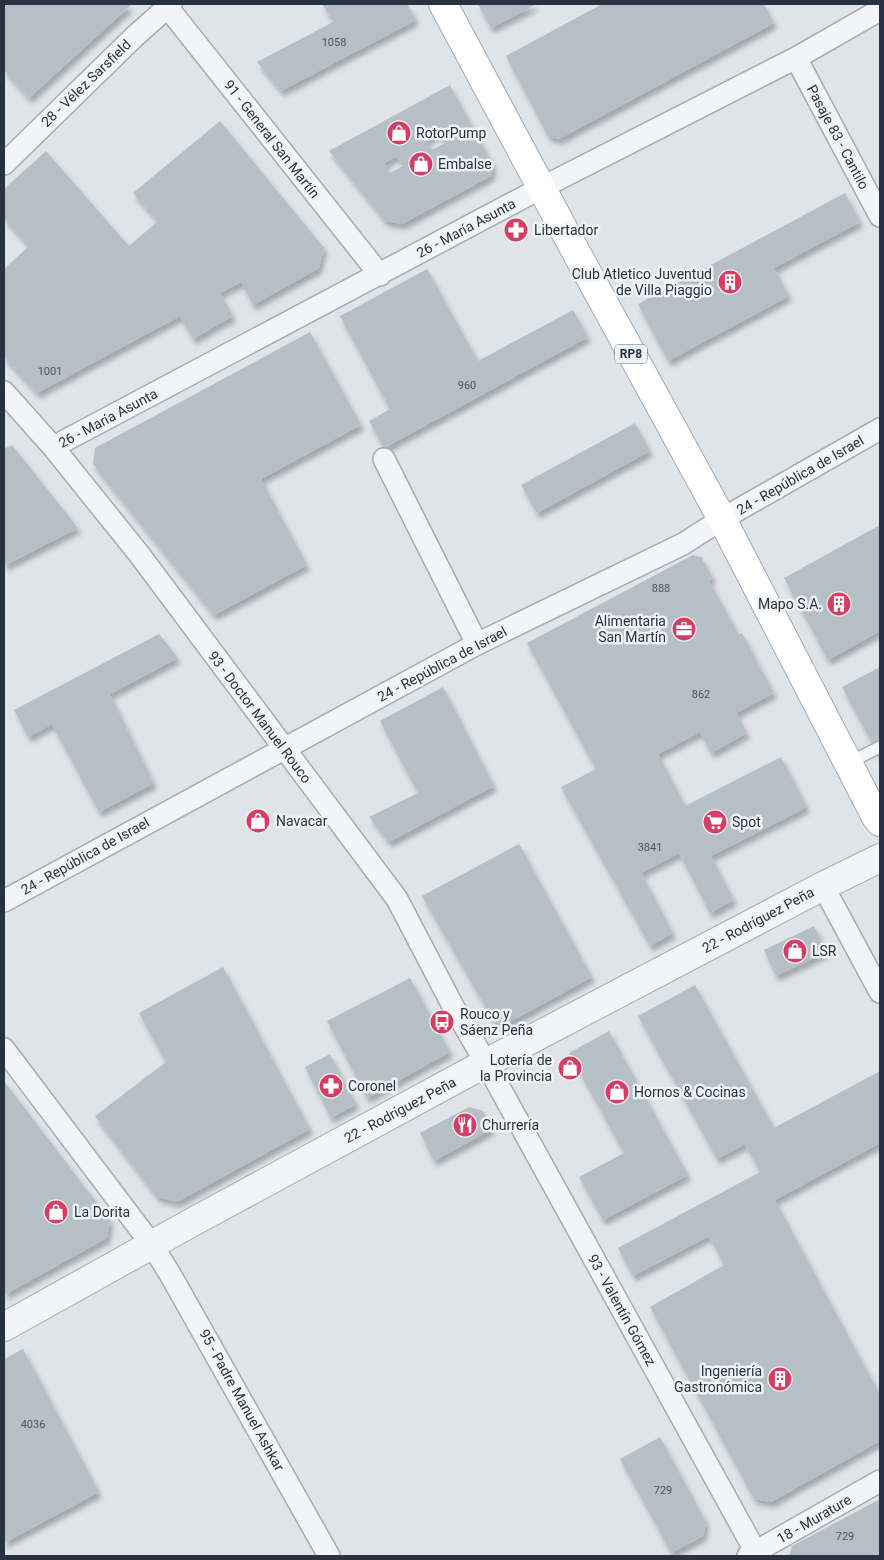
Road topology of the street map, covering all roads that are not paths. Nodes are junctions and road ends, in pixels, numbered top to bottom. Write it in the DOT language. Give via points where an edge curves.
graph roads {
  1 [pos="444,4"];
  2 [pos="168,5"];
  3 [pos="880,10"];
  4 [pos="796,58"];
  5 [pos="4,164"];
  6 [pos="542,188"];
  7 [pos="880,216"];
  8 [pos="380,274"];
  9 [pos="4,392"];
  10 [pos="880,429"];
  11 [pos="53,447"];
  12 [pos="384,459"];
  13 [pos="722,519"];
  14 [pos="477,644"];
  15 [pos="880,747"];
  16 [pos="283,748"];
  17 [pos="848,763"];
  18 [pos="880,822"];
  19 [pos="880,858"];
  20 [pos="823,886"];
  21 [pos="4,901"];
  22 [pos="880,992"];
  23 [pos="4,1049"];
  24 [pos="486,1064"];
  25 [pos="152,1245"];
  26 [pos="4,1327"];
  27 [pos="880,1481"];
  28 [pos="754,1555"];
  29 [pos="330,1556"];
  1 -- 6 [label="main road, RP8"];
  2 -- 5 [label="street, 28 - Vélez Sarsfield"];
  2 -- 8 [label="street, 91 - General San Martín"];
  3 -- 4 [label="street, 26 - María Asunta"];
  4 -- 6 [label="street, 26 - María Asunta"];
  4 -- 7 [label="street, Pasaje 83 - Cantilo"];
  6 -- 8 [label="street, 26 - María Asunta"];
  6 -- 13 [label="main road, RP8"];
  8 -- 11 [label="street, 26 - María Asunta"];
  9 -- 11 [label="street, 93 - Doctor Manuel Rouco"];
  10 -- 13 [label="street, 24 - República de Israel"];
  11 -- 16 [label="street, 93 - Doctor Manuel Rouco" via="139,554"];
  12 -- 14 [label="street"];
  13 -- 14 [label="street, 24 - República de Israel" via="683,544"];
  13 -- 17 [label="main road, RP8"];
  14 -- 16 [label="street, 24 - República de Israel"];
  15 -- 17 [label="lane"];
  16 -- 21 [label="street, 24 - República de Israel"];
  16 -- 24 [label="street, 93 - Doctor Manuel Rouco" via="397,900"];
  17 -- 18 [label="main road, RP8"];
  19 -- 20 [label="street, 22 - Rodríguez Peña"];
  20 -- 22 [label="street"];
  20 -- 24 [label="street, 22 - Rodríguez Peña"];
  23 -- 25 [label="street, 95 - Padre Manuel Ashkar"];
  24 -- 25 [label="street, 22 - Rodríguez Peña"];
  24 -- 28 [label="street, 93 - Valentín Gómez"];
  25 -- 26 [label="street, 22 - Rodríguez Peña"];
  25 -- 29 [label="street, 95 - Padre Manuel Ashkar"];
  27 -- 28 [label="street, 18 - Murature"];
}
